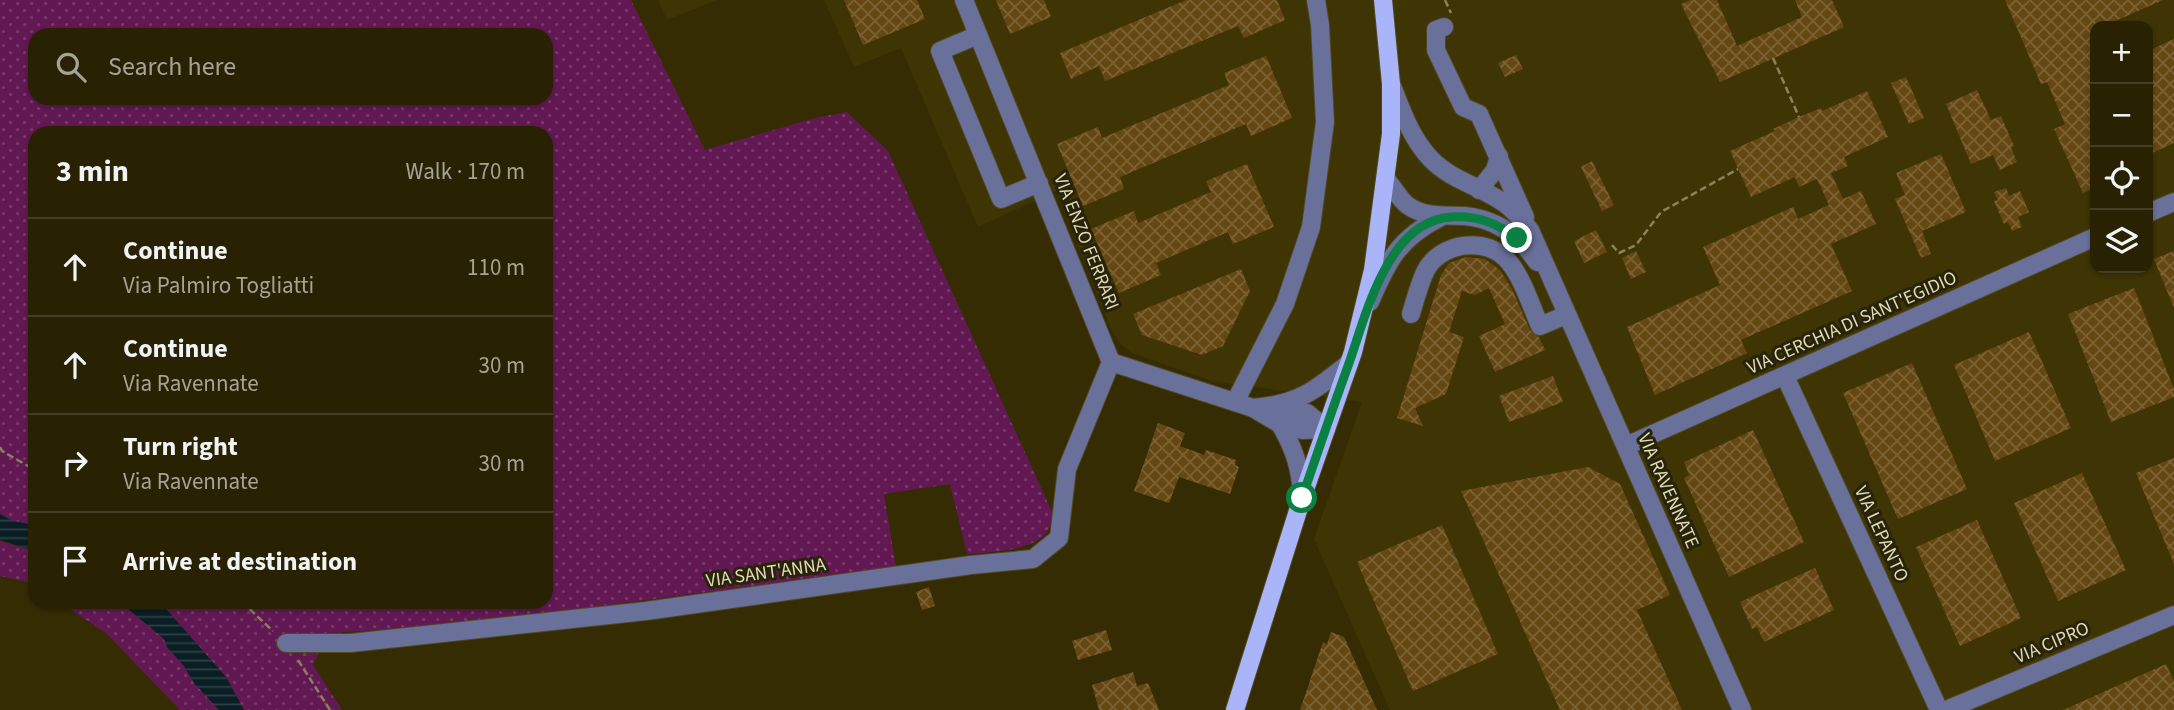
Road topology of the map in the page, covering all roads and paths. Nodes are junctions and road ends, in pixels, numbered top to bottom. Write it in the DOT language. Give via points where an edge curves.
graph roads {
  1 [pos="964,0"];
  2 [pos="1316,0"];
  3 [pos="1382,0"];
  4 [pos="1444,27"];
  5 [pos="978,35"];
  6 [pos="1773,58"];
  7 [pos="1391,84"];
  8 [pos="1799,117"];
  9 [pos="1499,156"];
  10 [pos="1738,169"];
  11 [pos="1386,179"];
  12 [pos="1039,183"];
  13 [pos="1479,190"];
  14 [pos="2174,202"];
  15 [pos="2153,212"];
  16 [pos="1441,217"];
  17 [pos="1530,230"];
  18 [pos="2090,239"];
  19 [pos="1612,245"];
  20 [pos="1555,289"];
  21 [pos="1411,314"];
  22 [pos="1566,316"];
  23 [pos="1351,358"];
  24 [pos="1111,362"];
  25 [pos="1785,376"];
  26 [pos="1235,402"];
  27 [pos="1279,415"];
  28 [pos="1325,429"];
  29 [pos="1626,446"];
  30 [pos="0,447"];
  31 [pos="28,466"];
  32 [pos="1302,498"];
  33 [pos="250,609"];
  34 [pos="2174,615"];
  35 [pos="286,643"];
  36 [pos="330,710"];
  37 [pos="1235,710"];
  38 [pos="1742,710"];
  39 [pos="1939,710"];
  40 [pos="1945,710"];
  1 -- 5 [label="street, VIA ENZO FERRARI"];
  2 -- 26 [label="street" via="1325,122 1311,227 1285,304"];
  3 -- 7 [label="main road, VIA RAVENNATE"];
  4 -- 9 [label="street" via="1436,30 1436,50 1463,107 1479,114"];
  5 -- 12 [label="street, VIA ENZO FERRARI"];
  5 -- 12 [label="street" via="940,51 1001,199"];
  6 -- 8 [label="path"];
  7 -- 11 [label="main road, VIA RAVENNATE"];
  7 -- 13 [label="street, VIA RAVENNATE" via="1406,123 1425,152 1445,171"];
  9 -- 13 [label="street" via="1495,170"];
  9 -- 17 [label="street"];
  10 -- 19 [label="path" via="1661,212 1636,245 1619,253"];
  11 -- 16 [label="street, VIA RAVENNATE" via="1406,204"];
  11 -- 23 [label="main road" via="1373,270"];
  12 -- 24 [label="street, VIA ENZO FERRARI"];
  13 -- 17 [label="street, VIA RAVENNATE" via="1503,202"];
  14 -- 15 [label="street"];
  16 -- 20 [label="street, VIA RAVENNATE" via="1484,219 1504,228 1526,246"];
  16 -- 23 [label="street" via="1408,236 1392,255 1370,300"];
  17 -- 20 [label="street, VIA RAVENNATE"];
  18 -- 25 [label="street, VIA CERCHIA DI SANT'EGIDIO"];
  20 -- 22 [label="street, VIA RAVENNATE"];
  21 -- 22 [label="street" via="1425,271 1436,257 1453,248 1475,245 1496,251 1511,264 1540,326"];
  22 -- 29 [label="street, VIA RAVENNATE"];
  23 -- 27 [label="street"];
  23 -- 28 [label="main road"];
  24 -- 26 [label="street"];
  24 -- 35 [label="street, VIA SANT'ANNA" via="1067,468 1059,538 1033,559 646,611 351,643"];
  25 -- 29 [label="street, VIA CERCHIA DI SANT'EGIDIO"];
  25 -- 39 [label="street, VIA LEPANTO"];
  26 -- 27 [label="street"];
  27 -- 28 [label="street" via="1303,430"];
  27 -- 32 [label="street" via="1301,474"];
  28 -- 32 [label="main road"];
  29 -- 38 [label="street, VIA RAVENNATE"];
  30 -- 31 [label="path"];
  32 -- 37 [label="main road"];
  33 -- 35 [label="path"];
  34 -- 40 [label="street, VIA CIPRO"];
  35 -- 36 [label="path"];
}
